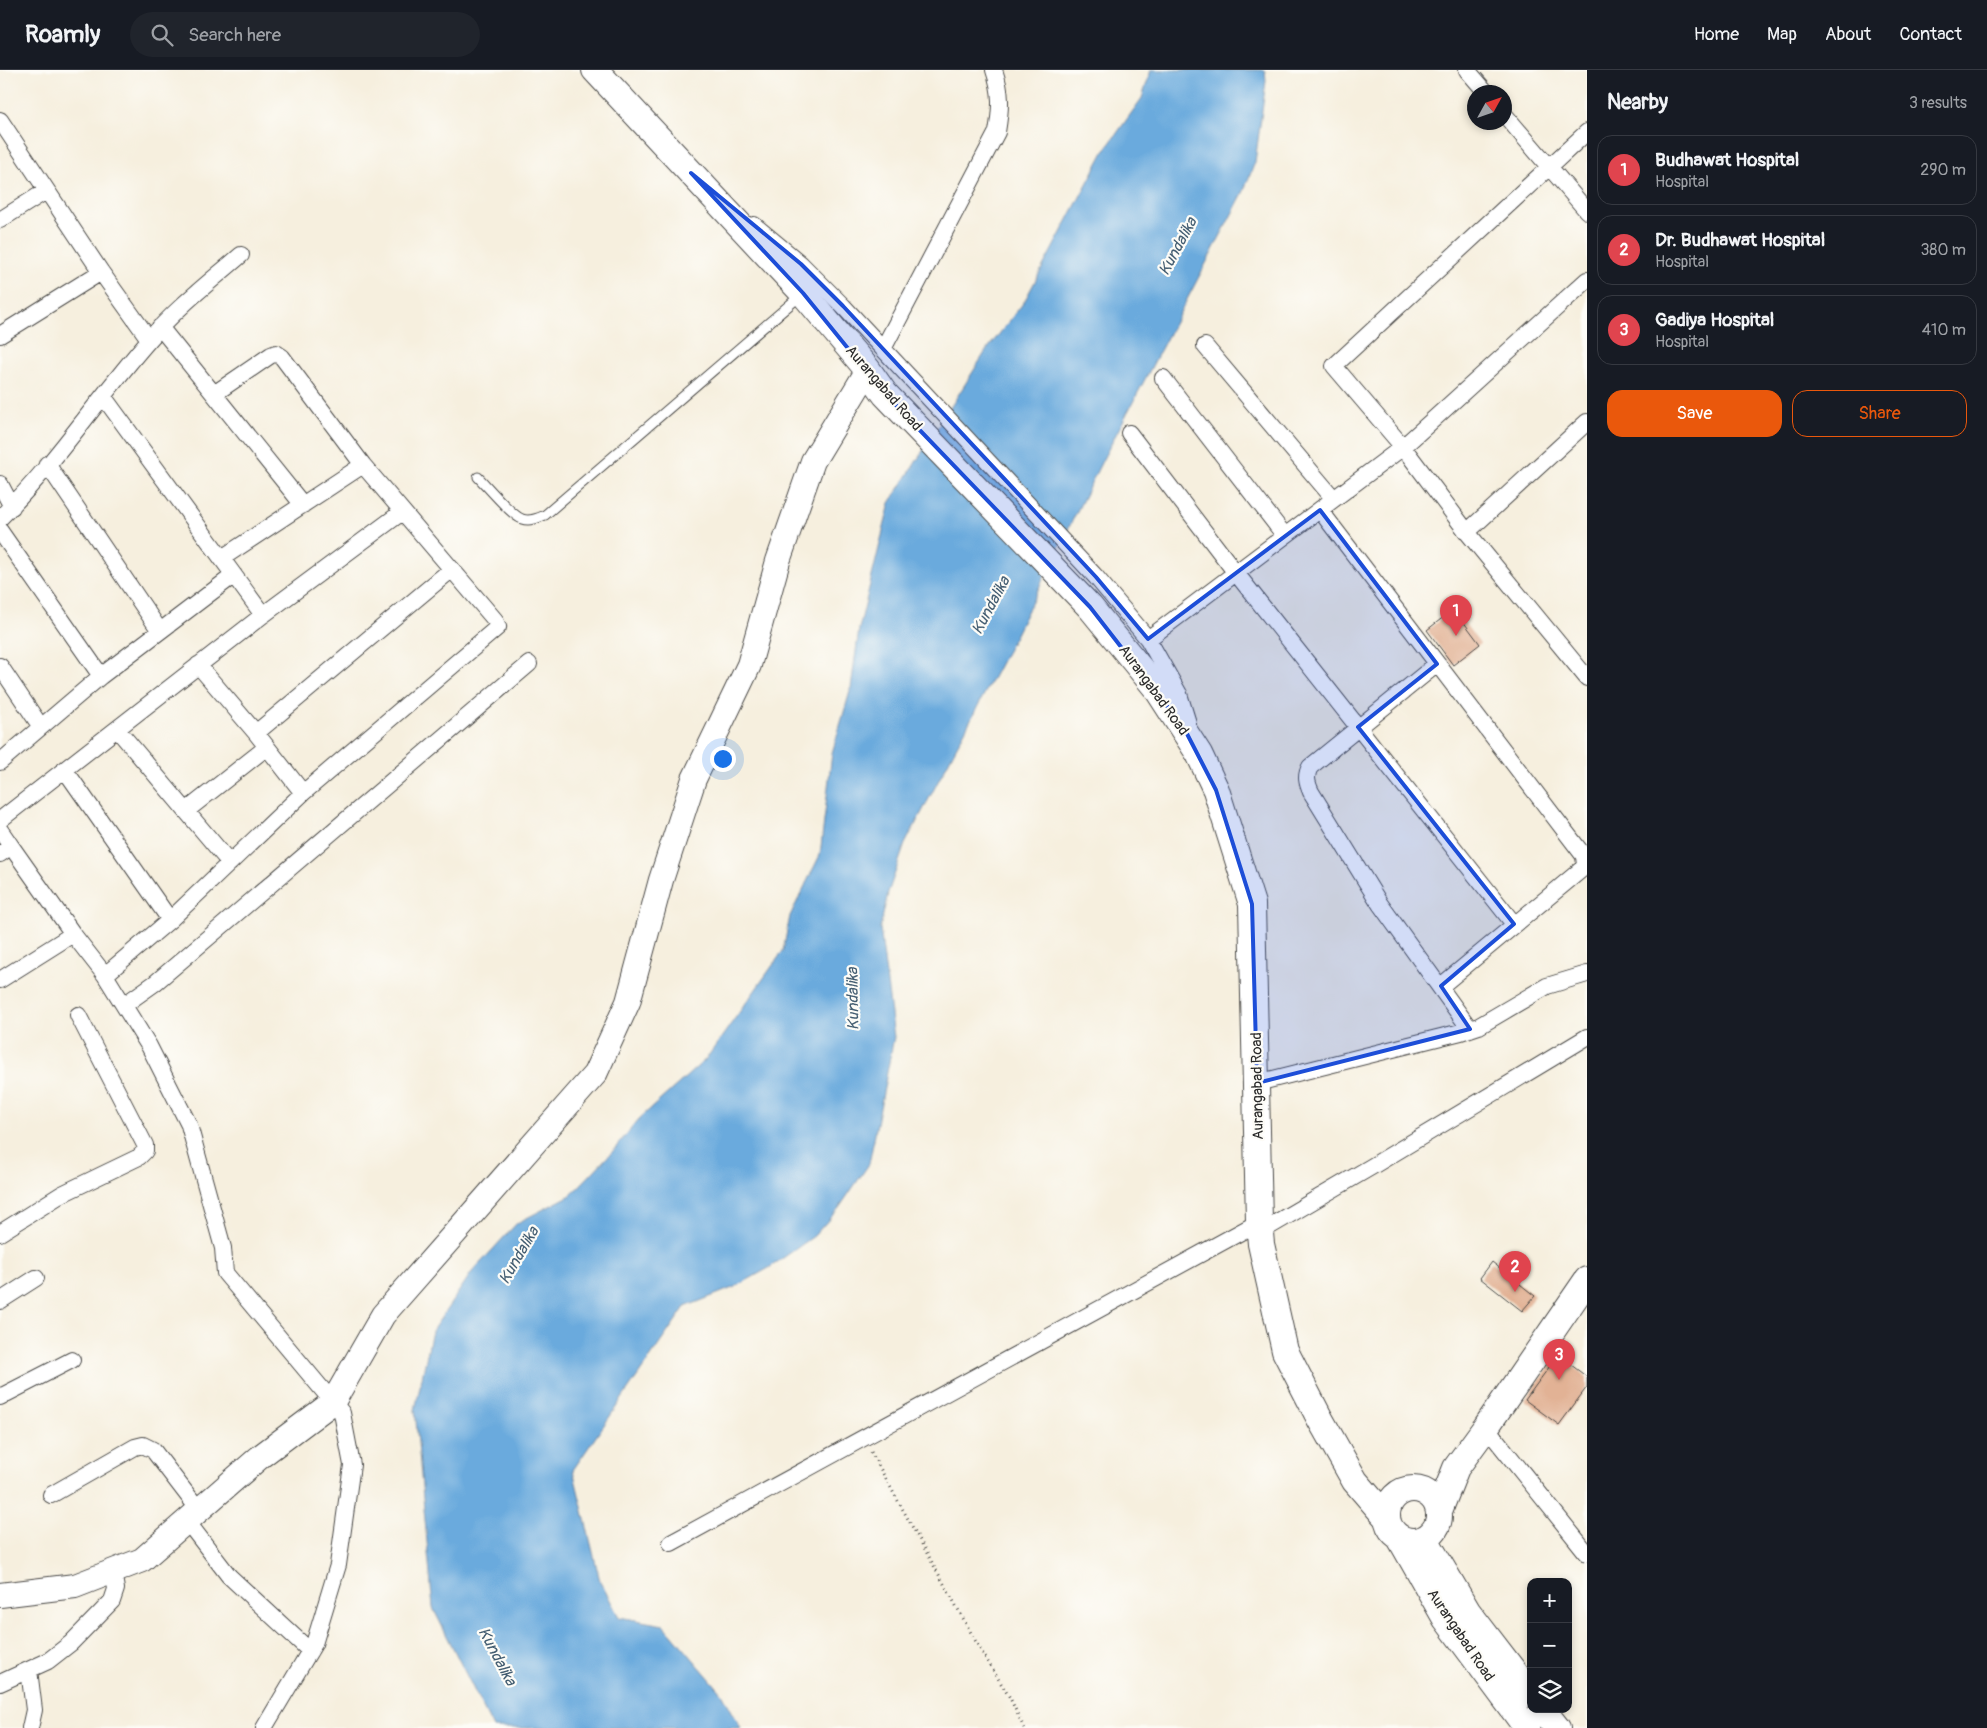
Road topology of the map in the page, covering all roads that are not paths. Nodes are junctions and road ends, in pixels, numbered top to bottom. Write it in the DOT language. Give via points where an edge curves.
graph roads {
  1 [pos="595,70"];
  2 [pos="994,70"];
  3 [pos="1475,73"];
  4 [pos="1482,85"];
  5 [pos="0,120"];
  6 [pos="1512,123"];
  7 [pos="1587,132"];
  8 [pos="1549,166"];
  9 [pos="691,173"];
  10 [pos="46,190"];
  11 [pos="1587,211"];
  12 [pos="0,220"];
  13 [pos="241,255"];
  14 [pos="101,272"];
  15 [pos="1587,280"];
  16 [pos="803,293"];
  17 [pos="155,333"];
  18 [pos="0,334"];
  19 [pos="1205,346"];
  20 [pos="876,360"];
  21 [pos="1163,378"];
  22 [pos="214,394"];
  23 [pos="103,396"];
  24 [pos="1587,422"];
  25 [pos="1129,433"];
  26 [pos="1404,446"];
  27 [pos="47,464"];
  28 [pos="363,464"];
  29 [pos="478,477"];
  30 [pos="0,484"];
  31 [pos="1334,499"];
  32 [pos="303,505"];
  33 [pos="12,506"];
  34 [pos="1320,510"];
  35 [pos="402,512"];
  36 [pos="0,518"];
  37 [pos="0,531"];
  38 [pos="1467,532"];
  39 [pos="1284,536"];
  40 [pos="222,558"];
  41 [pos="452,569"];
  42 [pos="1236,573"];
  43 [pos="234,575"];
  44 [pos="263,615"];
  45 [pos="160,631"];
  46 [pos="1148,640"];
  47 [pos="529,664"];
  48 [pos="1437,664"];
  49 [pos="198,665"];
  50 [pos="0,666"];
  51 [pos="101,676"];
  52 [pos="1587,678"];
  53 [pos="41,727"];
  54 [pos="1358,727"];
  55 [pos="117,729"];
  56 [pos="256,733"];
  57 [pos="267,747"];
  58 [pos="1199,754"];
  59 [pos="0,762"];
  60 [pos="65,770"];
  61 [pos="303,793"];
  62 [pos="186,811"];
  63 [pos="0,820"];
  64 [pos="0,830"];
  65 [pos="5,850"];
  66 [pos="230,863"];
  67 [pos="170,920"];
  68 [pos="1514,924"];
  69 [pos="74,934"];
  70 [pos="1587,974"];
  71 [pos="105,975"];
  72 [pos="0,980"];
  73 [pos="1441,986"];
  74 [pos="124,1005"];
  75 [pos="78,1015"];
  76 [pos="1470,1029"];
  77 [pos="1587,1037"];
  78 [pos="1257,1083"];
  79 [pos="1259,1227"];
  80 [pos="0,1233"];
  81 [pos="36,1278"];
  82 [pos="1587,1280"];
  83 [pos="0,1301"];
  84 [pos="72,1360"];
  85 [pos="0,1397"];
  86 [pos="333,1402"];
  87 [pos="1486,1428"];
  88 [pos="1456,1468"];
  89 [pos="1355,1481"];
  90 [pos="1407,1491"];
  91 [pos="51,1495"];
  92 [pos="1439,1511"];
  93 [pos="192,1515"];
  94 [pos="1404,1531"];
  95 [pos="671,1543"];
  96 [pos="1587,1553"];
  97 [pos="113,1571"];
  98 [pos="0,1595"];
  99 [pos="310,1651"];
  100 [pos="29,1670"];
  101 [pos="0,1683"];
  102 [pos="1527,1689"];
  103 [pos="1545,1713"];
  104 [pos="30,1728"];
  105 [pos="264,1728"];
  106 [pos="1527,1728"];
  107 [pos="1557,1728"];
  1 -- 9 [label="main road, Aurangabad Road"];
  2 -- 20 [label="street" via="1000,86 997,132"];
  3 -- 4 [label="street"];
  5 -- 10 [label="street"];
  6 -- 8 [label="street"];
  7 -- 8 [label="street"];
  8 -- 11 [label="street"];
  8 -- 26 [label="street" via="1334,366"];
  9 -- 16 [label="main road, Aurangabad Road"];
  9 -- 20 [label="street" via="801,264"];
  10 -- 12 [label="street"];
  10 -- 14 [label="street"];
  13 -- 17 [label="street"];
  14 -- 17 [label="street"];
  14 -- 18 [label="street"];
  15 -- 26 [label="street"];
  16 -- 20 [label="main road, Aurangabad Road"];
  16 -- 29 [label="lane" via="545,515 523,520"];
  17 -- 22 [label="street"];
  17 -- 23 [label="street"];
  19 -- 31 [label="street"];
  20 -- 46 [label="street" via="958,430 1096,577"];
  20 -- 58 [label="main road, Aurangabad Road" via="885,394 1090,607 1157,689"];
  20 -- 86 [label="street" via="813,461 778,561 749,665 694,779 660,880 628,1002 595,1074 383,1315"];
  21 -- 39 [label="street"];
  22 -- 28 [label="street" via="276,353"];
  22 -- 32 [label="street"];
  23 -- 27 [label="street"];
  23 -- 40 [label="street"];
  24 -- 38 [label="street"];
  25 -- 42 [label="street"];
  26 -- 31 [label="street"];
  26 -- 38 [label="street"];
  27 -- 33 [label="street"];
  27 -- 45 [label="street"];
  28 -- 32 [label="street"];
  28 -- 35 [label="street"];
  30 -- 33 [label="street"];
  31 -- 34 [label="street"];
  32 -- 40 [label="street"];
  33 -- 36 [label="street"];
  34 -- 39 [label="street"];
  34 -- 48 [label="street"];
  35 -- 41 [label="street"];
  35 -- 44 [label="street"];
  37 -- 51 [label="street"];
  38 -- 52 [label="street"];
  39 -- 42 [label="street"];
  40 -- 43 [label="street"];
  41 -- 56 [label="street"];
  41 -- 61 [label="street" via="495,620 497,630"];
  42 -- 46 [label="street"];
  42 -- 54 [label="street"];
  43 -- 44 [label="street"];
  43 -- 45 [label="street"];
  44 -- 49 [label="street"];
  45 -- 51 [label="street"];
  46 -- 58 [label="street" via="1179,694"];
  47 -- 74 [label="street" via="155,983"];
  48 -- 54 [label="street"];
  48 -- 68 [label="street" via="1584,856 1582,869"];
  49 -- 55 [label="street"];
  49 -- 56 [label="street"];
  50 -- 53 [label="street"];
  51 -- 53 [label="street"];
  53 -- 59 [label="street"];
  54 -- 68 [label="street"];
  54 -- 73 [label="street" via="1310,767 1306,781 1380,904"];
  55 -- 60 [label="street"];
  55 -- 62 [label="street"];
  56 -- 57 [label="street"];
  57 -- 61 [label="street"];
  57 -- 62 [label="street"];
  58 -- 78 [label="main road, Aurangabad Road" via="1216,790 1252,904"];
  60 -- 63 [label="street"];
  60 -- 67 [label="street"];
  61 -- 66 [label="street"];
  62 -- 66 [label="street"];
  64 -- 65 [label="street"];
  65 -- 69 [label="street"];
  66 -- 67 [label="street"];
  67 -- 71 [label="street"];
  68 -- 73 [label="street"];
  69 -- 71 [label="street"];
  69 -- 72 [label="street"];
  70 -- 76 [label="street" via="1548,986"];
  71 -- 74 [label="street"];
  73 -- 76 [label="street"];
  74 -- 86 [label="street" via="189,1125 223,1248 225,1273"];
  75 -- 80 [label="street" via="145,1151 139,1157 62,1194"];
  76 -- 78 [label="street"];
  77 -- 79 [label="street" via="1371,1168"];
  78 -- 79 [label="main road, Aurangabad Road"];
  79 -- 89 [label="main road, Aurangabad Road" via="1285,1351"];
  79 -- 95 [label="street"];
  81 -- 83 [label="street"];
  82 -- 87 [label="main road"];
  84 -- 85 [label="street"];
  86 -- 93 [label="street" via="261,1456"];
  86 -- 99 [label="street" via="342,1413 352,1464 338,1565"];
  87 -- 88 [label="main road"];
  87 -- 96 [label="street"];
  88 -- 90 [label="main road"];
  88 -- 92 [label="main road"];
  89 -- 90 [label="main road"];
  89 -- 94 [label="main road, Aurangabad Road"];
  90 -- 92 [label="main road" via="1424,1492 1436,1503"];
  90 -- 94 [label="main road" via="1392,1500 1388,1508"];
  91 -- 93 [label="street" via="143,1445 153,1450"];
  92 -- 94 [label="main road" via="1436,1527"];
  93 -- 97 [label="street" via="142,1560"];
  93 -- 99 [label="street" via="229,1576"];
  94 -- 102 [label="main road, Aurangabad Road"];
  94 -- 106 [label="main road, Aurangabad Road" via="1446,1619"];
  97 -- 98 [label="street" via="75,1586"];
  97 -- 100 [label="street" via="116,1589 112,1601 60,1653"];
  99 -- 105 [label="street"];
  100 -- 101 [label="street"];
  100 -- 104 [label="street" via="34,1710"];
  103 -- 107 [label="main road"];
}
